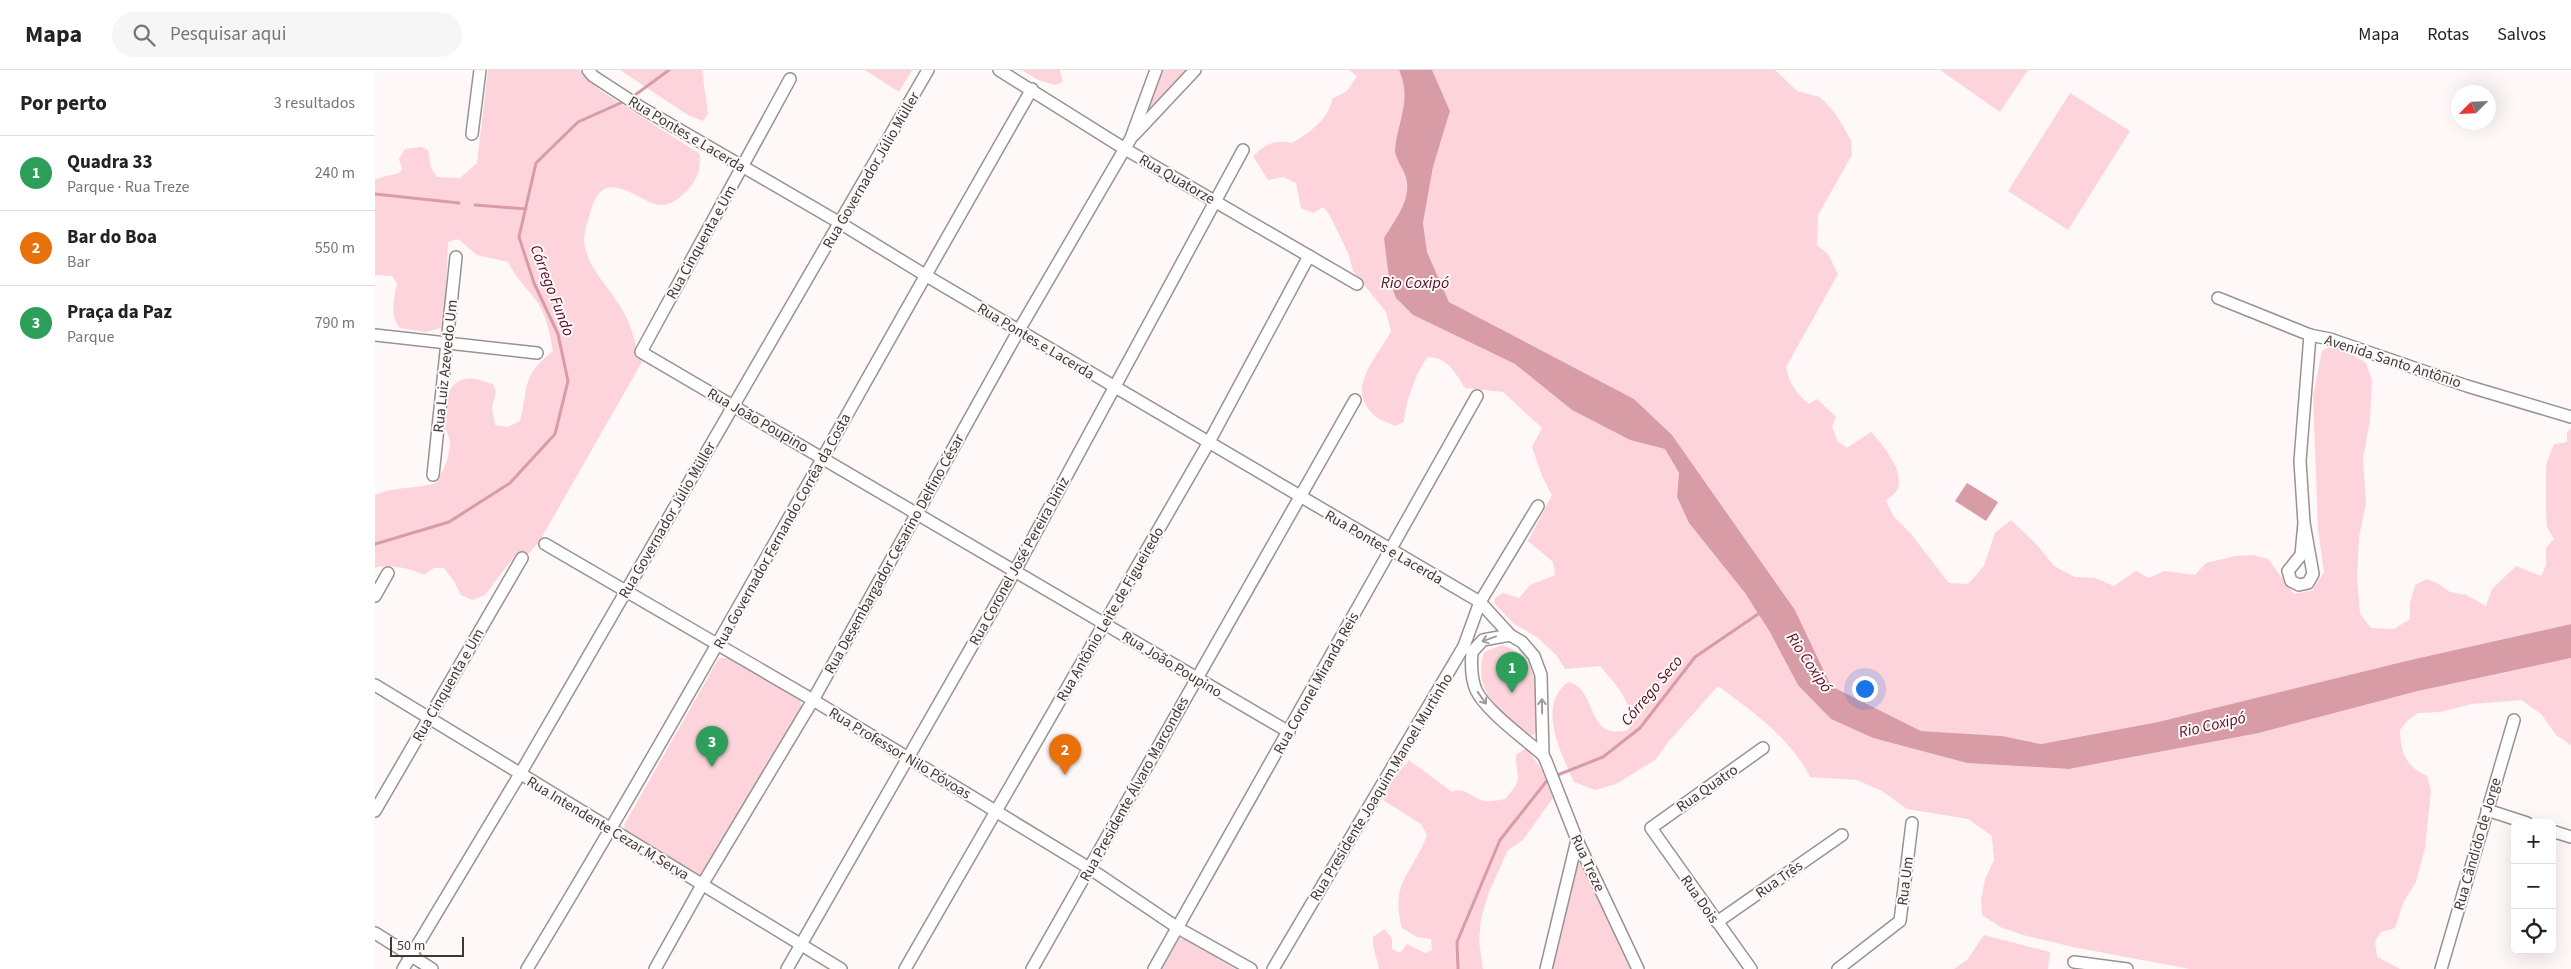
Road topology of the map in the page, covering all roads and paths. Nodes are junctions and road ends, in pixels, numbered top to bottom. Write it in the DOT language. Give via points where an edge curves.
graph roads {
  1 [pos="480,70"];
  2 [pos="928,70"];
  3 [pos="999,70"];
  4 [pos="1156,70"];
  5 [pos="1195,70"];
  6 [pos="591,73"];
  7 [pos="790,79"];
  8 [pos="1032,89"];
  9 [pos="472,134"];
  10 [pos="1131,138"];
  11 [pos="1125,149"];
  12 [pos="1243,150"];
  13 [pos="742,167"];
  14 [pos="1216,201"];
  15 [pos="840,223"];
  16 [pos="1309,256"];
  17 [pos="456,257"];
  18 [pos="925,275"];
  19 [pos="1357,284"];
  20 [pos="2218,298"];
  21 [pos="1019,330"];
  22 [pos="2310,335"];
  23 [pos="375,336"];
  24 [pos="447,342"];
  25 [pos="641,352"];
  26 [pos="537,353"];
  27 [pos="1114,387"];
  28 [pos="1477,396"];
  29 [pos="1355,400"];
  30 [pos="734,406"];
  31 [pos="2571,417"];
  32 [pos="1209,442"];
  33 [pos="823,458"];
  34 [pos="433,475"];
  35 [pos="1299,497"];
  36 [pos="1538,506"];
  37 [pos="915,513"];
  38 [pos="2304,523"];
  39 [pos="545,544"];
  40 [pos="1390,550"];
  41 [pos="522,558"];
  42 [pos="1015,571"];
  43 [pos="388,573"];
  44 [pos="627,590"];
  45 [pos="375,596"];
  46 [pos="1480,602"];
  47 [pos="1104,624"];
  48 [pos="1510,635"];
  49 [pos="718,645"];
  50 [pos="1468,649"];
  51 [pos="1195,678"];
  52 [pos="375,685"];
  53 [pos="813,700"];
  54 [pos="429,718"];
  55 [pos="2514,720"];
  56 [pos="1289,732"];
  57 [pos="1763,748"];
  58 [pos="907,758"];
  59 [pos="1544,758"];
  60 [pos="520,774"];
  61 [pos="2487,810"];
  62 [pos="375,811"];
  63 [pos="996,811"];
  64 [pos="2515,819"];
  65 [pos="1912,823"];
  66 [pos="1651,828"];
  67 [pos="612,829"];
  68 [pos="2556,832"];
  69 [pos="1842,835"];
  70 [pos="2571,837"];
  71 [pos="1577,840"];
  72 [pos="1089,868"];
  73 [pos="702,885"];
  74 [pos="1717,922"];
  75 [pos="1177,928"];
  76 [pos="375,933"];
  77 [pos="801,945"];
  78 [pos="412,956"];
  79 [pos="2074,962"];
  80 [pos="403,969"];
  81 [pos="432,969"];
  82 [pos="527,969"];
  83 [pos="655,969"];
  84 [pos="787,969"];
  85 [pos="841,969"];
  86 [pos="905,969"];
  87 [pos="1032,969"];
  88 [pos="1154,969"];
  89 [pos="1251,969"];
  90 [pos="1273,969"];
  91 [pos="1546,969"];
  92 [pos="1638,969"];
  93 [pos="1751,969"];
  94 [pos="1838,969"];
  95 [pos="2127,969"];
  96 [pos="2441,969"];
  1 -- 9 [label="street"];
  2 -- 15 [label="street, Rua Governador Júlio Müller"];
  3 -- 8 [label="street, Rua Quatorze"];
  4 -- 10 [label="street, Rua Desembargador Cesarino Delfino César"];
  5 -- 10 [label="street, Rua Desembargador Cesarino Delfino César"];
  6 -- 13 [label="street, Rua Pontes e Lacerda" via="642,108"];
  7 -- 13 [label="street, Rua Cinquenta e Um"];
  8 -- 11 [label="street, Rua Quatorze"];
  8 -- 18 [label="street, Rua Governador Fernando Corrêa da Costa"];
  10 -- 11 [label="street, Rua Desembargador Cesarino Delfino César"];
  11 -- 14 [label="street, Rua Quatorze"];
  11 -- 21 [label="street, Rua Desembargador Cesarino Delfino César"];
  12 -- 14 [label="street, Rua Coronel José Pereira Diniz"];
  13 -- 15 [label="street, Rua Pontes e Lacerda"];
  13 -- 25 [label="street, Rua Cinquenta e Um"];
  14 -- 16 [label="street, Rua Quatorze"];
  14 -- 27 [label="street, Rua Coronel José Pereira Diniz"];
  15 -- 18 [label="street, Rua Pontes e Lacerda"];
  15 -- 30 [label="street, Rua Governador Júlio Müller"];
  16 -- 19 [label="street, Rua Quatorze"];
  16 -- 32 [label="street, Rua Antônio Leite de Figueiredo"];
  17 -- 24 [label="street, Rua Luiz Azevedo Um"];
  18 -- 21 [label="street, Rua Pontes e Lacerda"];
  18 -- 33 [label="street, Rua Governador Fernando Corrêa da Costa"];
  20 -- 22 [label="street"];
  21 -- 27 [label="street, Rua Pontes e Lacerda"];
  21 -- 37 [label="street, Rua Desembargador Cesarino Delfino César"];
  22 -- 31 [label="street, Avenida Santo Antônio"];
  22 -- 38 [label="street, Avenida Santo Antônio" via="2300,461"];
  23 -- 24 [label="street"];
  24 -- 26 [label="street"];
  24 -- 34 [label="street, Rua Luiz Azevedo Um"];
  25 -- 30 [label="street, Rua João Poupino"];
  27 -- 32 [label="street, Rua Pontes e Lacerda"];
  27 -- 42 [label="street, Rua Coronel José Pereira Diniz"];
  28 -- 40 [label="street, Rua Coronel Miranda Reis"];
  29 -- 35 [label="street, Rua Presidente Álvaro Marcondes"];
  30 -- 33 [label="street, Rua João Poupino"];
  30 -- 44 [label="street, Rua Governador Júlio Müller"];
  32 -- 35 [label="street, Rua Pontes e Lacerda"];
  32 -- 47 [label="street, Rua Antônio Leite de Figueiredo"];
  33 -- 37 [label="street, Rua João Poupino"];
  33 -- 49 [label="street, Rua Governador Fernando Corrêa da Costa"];
  35 -- 40 [label="street, Rua Pontes e Lacerda"];
  35 -- 51 [label="street, Rua Presidente Álvaro Marcondes"];
  36 -- 46 [label="street, Rua Presidente Joaquim Manoel Murtinho"];
  37 -- 42 [label="street, Rua João Poupino"];
  37 -- 53 [label="street, Rua Desembargador Cesarino Delfino César"];
  38 -- 38 [label="street" via="2301,555 2288,571 2291,581 2299,585 2308,583 2313,574"];
  39 -- 44 [label="street, Rua Professor Nilo Póvoas"];
  40 -- 46 [label="street, Rua Pontes e Lacerda"];
  40 -- 56 [label="street, Rua Coronel Miranda Reis"];
  41 -- 54 [label="street, Rua Cinquenta e Um"];
  42 -- 47 [label="street, Rua João Poupino"];
  42 -- 58 [label="street, Rua Coronel José Pereira Diniz"];
  43 -- 45 [label="street"];
  44 -- 49 [label="street, Rua Professor Nilo Póvoas"];
  44 -- 60 [label="street, Rua Governador Júlio Müller"];
  46 -- 48 [label="street, Rua Treze"];
  46 -- 50 [label="street, Rua Presidente Joaquim Manoel Murtinho"];
  47 -- 51 [label="street, Rua João Poupino"];
  47 -- 63 [label="street, Rua Antônio Leite de Figueiredo"];
  48 -- 50 [label="street, one-way" via="1483,640"];
  59 -- 48 [label="street, Rua Treze, one-way" via="1541,675 1534,656 1522,642"];
  49 -- 53 [label="street, Rua Professor Nilo Póvoas"];
  49 -- 67 [label="street, Rua Governador Fernando Corrêa da Costa"];
  50 -- 59 [label="street, Rua Treze, one-way" via="1477,690 1486,704"];
  50 -- 90 [label="street, Rua Presidente Joaquim Manoel Murtinho"];
  51 -- 56 [label="street, Rua João Poupino"];
  51 -- 72 [label="street, Rua Presidente Álvaro Marcondes"];
  52 -- 54 [label="street, Rua Intendente Cezar M Serva"];
  53 -- 58 [label="street, Rua Professor Nilo Póvoas"];
  53 -- 73 [label="street, Rua Desembargador Cesarino Delfino César"];
  54 -- 60 [label="street, Rua Intendente Cezar M Serva"];
  54 -- 62 [label="street, Rua Cinquenta e Um"];
  55 -- 61 [label="street, Rua Cândido de Jorge"];
  56 -- 75 [label="street, Rua Coronel Miranda Reis"];
  57 -- 66 [label="street, Rua Quatro"];
  58 -- 63 [label="street, Rua Professor Nilo Póvoas"];
  58 -- 77 [label="street, Rua Coronel José Pereira Diniz"];
  59 -- 71 [label="street, Rua Treze"];
  60 -- 67 [label="street, Rua Intendente Cezar M Serva"];
  60 -- 78 [label="street, Rua Governador Júlio Müller"];
  61 -- 64 [label="street"];
  61 -- 96 [label="street, Rua Cândido de Jorge"];
  63 -- 72 [label="street, Rua Professor Nilo Póvoas"];
  63 -- 86 [label="street, Rua Antônio Leite de Figueiredo"];
  65 -- 94 [label="street, Rua Um" via="1900,921"];
  66 -- 74 [label="street, Rua Dois"];
  67 -- 73 [label="street, Rua Intendente Cezar M Serva"];
  67 -- 82 [label="street, Rua Governador Fernando Corrêa da Costa"];
  68 -- 70 [label="street"];
  69 -- 74 [label="street, Rua Três"];
  71 -- 91 [label="street"];
  71 -- 92 [label="street, Rua Treze"];
  72 -- 75 [label="street, Rua Professor Nilo Póvoas"];
  72 -- 87 [label="street, Rua Presidente Álvaro Marcondes"];
  73 -- 77 [label="street, Rua Intendente Cezar M Serva"];
  73 -- 83 [label="street, Rua Desembargador Cesarino Delfino César"];
  74 -- 93 [label="street, Rua Dois"];
  75 -- 88 [label="street, Rua Coronel Miranda Reis"];
  75 -- 89 [label="street, Rua Professor Nilo Póvoas"];
  76 -- 78 [label="street"];
  77 -- 84 [label="street, Rua Coronel José Pereira Diniz"];
  77 -- 85 [label="street, Rua Intendente Cezar M Serva"];
  78 -- 80 [label="street, Rua Governador Júlio Müller"];
  78 -- 81 [label="street"];
  79 -- 95 [label="street"];
}
